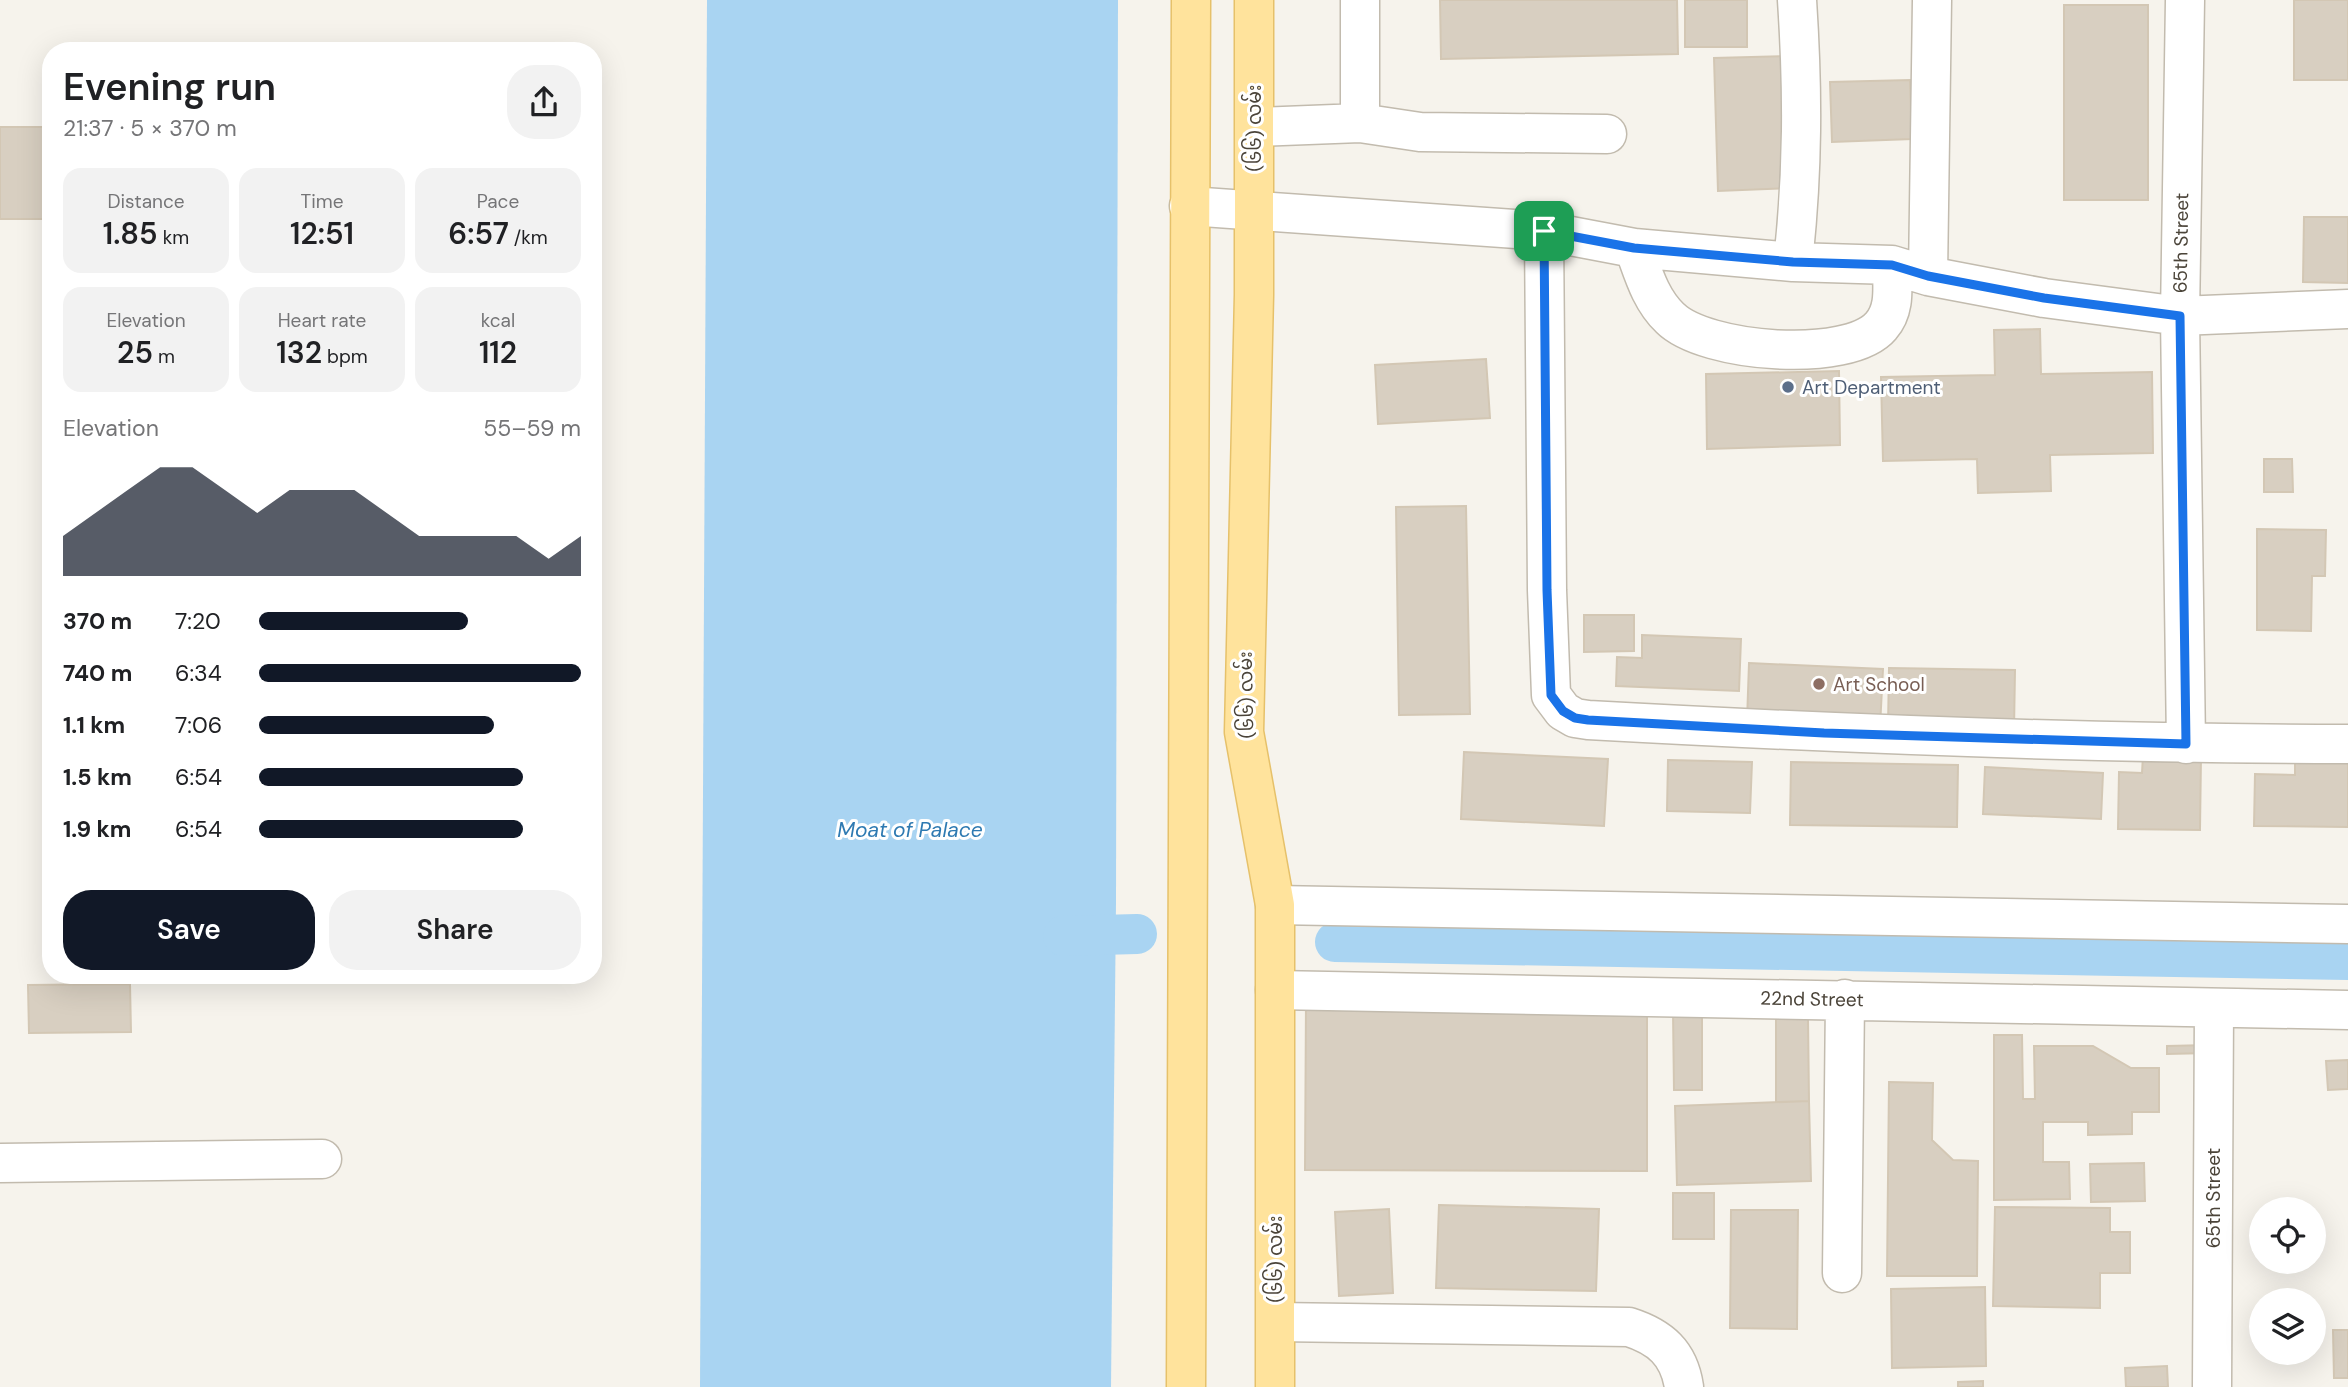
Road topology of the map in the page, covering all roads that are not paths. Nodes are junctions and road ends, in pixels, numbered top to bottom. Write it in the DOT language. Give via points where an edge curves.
graph roads {
  1 [pos="1191,0"];
  2 [pos="1254,0"];
  3 [pos="1360,0"];
  4 [pos="1797,0"];
  5 [pos="1932,0"];
  6 [pos="2185,0"];
  7 [pos="1360,122"];
  8 [pos="1255,127"];
  9 [pos="1606,134"];
  10 [pos="1189,206"];
  11 [pos="1253,210"];
  12 [pos="1544,231"];
  13 [pos="1634,248"];
  14 [pos="1793,262"];
  15 [pos="1892,265"];
  16 [pos="1928,276"];
  17 [pos="2348,309"];
  18 [pos="2180,316"];
  19 [pos="2186,744"];
  20 [pos="2348,744"];
  21 [pos="1275,905"];
  22 [pos="2348,924"];
  23 [pos="1275,990"];
  24 [pos="1845,999"];
  25 [pos="2214,1009"];
  26 [pos="2348,1010"];
  27 [pos="322,1159"];
  28 [pos="0,1163"];
  29 [pos="1842,1273"];
  30 [pos="1276,1322"];
  31 [pos="1186,1387"];
  32 [pos="1275,1387"];
  33 [pos="1684,1387"];
  34 [pos="2212,1387"];
  1 -- 10 [label="main road"];
  2 -- 8 [label="main road, (၆၆) လမ်း"];
  3 -- 7 [label="street"];
  4 -- 14 [label="street" via="1802,179"];
  5 -- 16 [label="street"];
  6 -- 18 [label="street, 65th Street"];
  7 -- 8 [label="street"];
  7 -- 9 [label="street" via="1420,132"];
  8 -- 11 [label="main road, (၆၆) လမ်း"];
  10 -- 11 [label="street"];
  10 -- 31 [label="main road"];
  11 -- 12 [label="street"];
  11 -- 21 [label="main road, (၆၆) လမ်း" via="1244,732"];
  12 -- 13 [label="street"];
  12 -- 19 [label="street" via="1551,695 1563,711 1588,720 1810,732"];
  13 -- 14 [label="street"];
  13 -- 15 [label="street" via="1648,287 1671,319 1703,338 1766,349 1832,347 1870,337 1892,310"];
  14 -- 15 [label="street"];
  15 -- 16 [label="street"];
  16 -- 18 [label="street" via="2044,298"];
  17 -- 18 [label="street"];
  18 -- 19 [label="street, 65th Street"];
  19 -- 20 [label="street"];
  21 -- 22 [label="street"];
  21 -- 23 [label="main road, (၆၆) လမ်း"];
  23 -- 24 [label="street, 22nd Street"];
  23 -- 30 [label="main road, (၆၆) လမ်း"];
  24 -- 25 [label="street, 22nd Street"];
  24 -- 29 [label="street"];
  25 -- 26 [label="street, 22nd Street"];
  25 -- 34 [label="street, 65th Street"];
  27 -- 28 [label="street"];
  30 -- 32 [label="main road, (၆၆) လမ်း"];
  30 -- 33 [label="street" via="1629,1327 1651,1334 1670,1350 1682,1370"];
}
